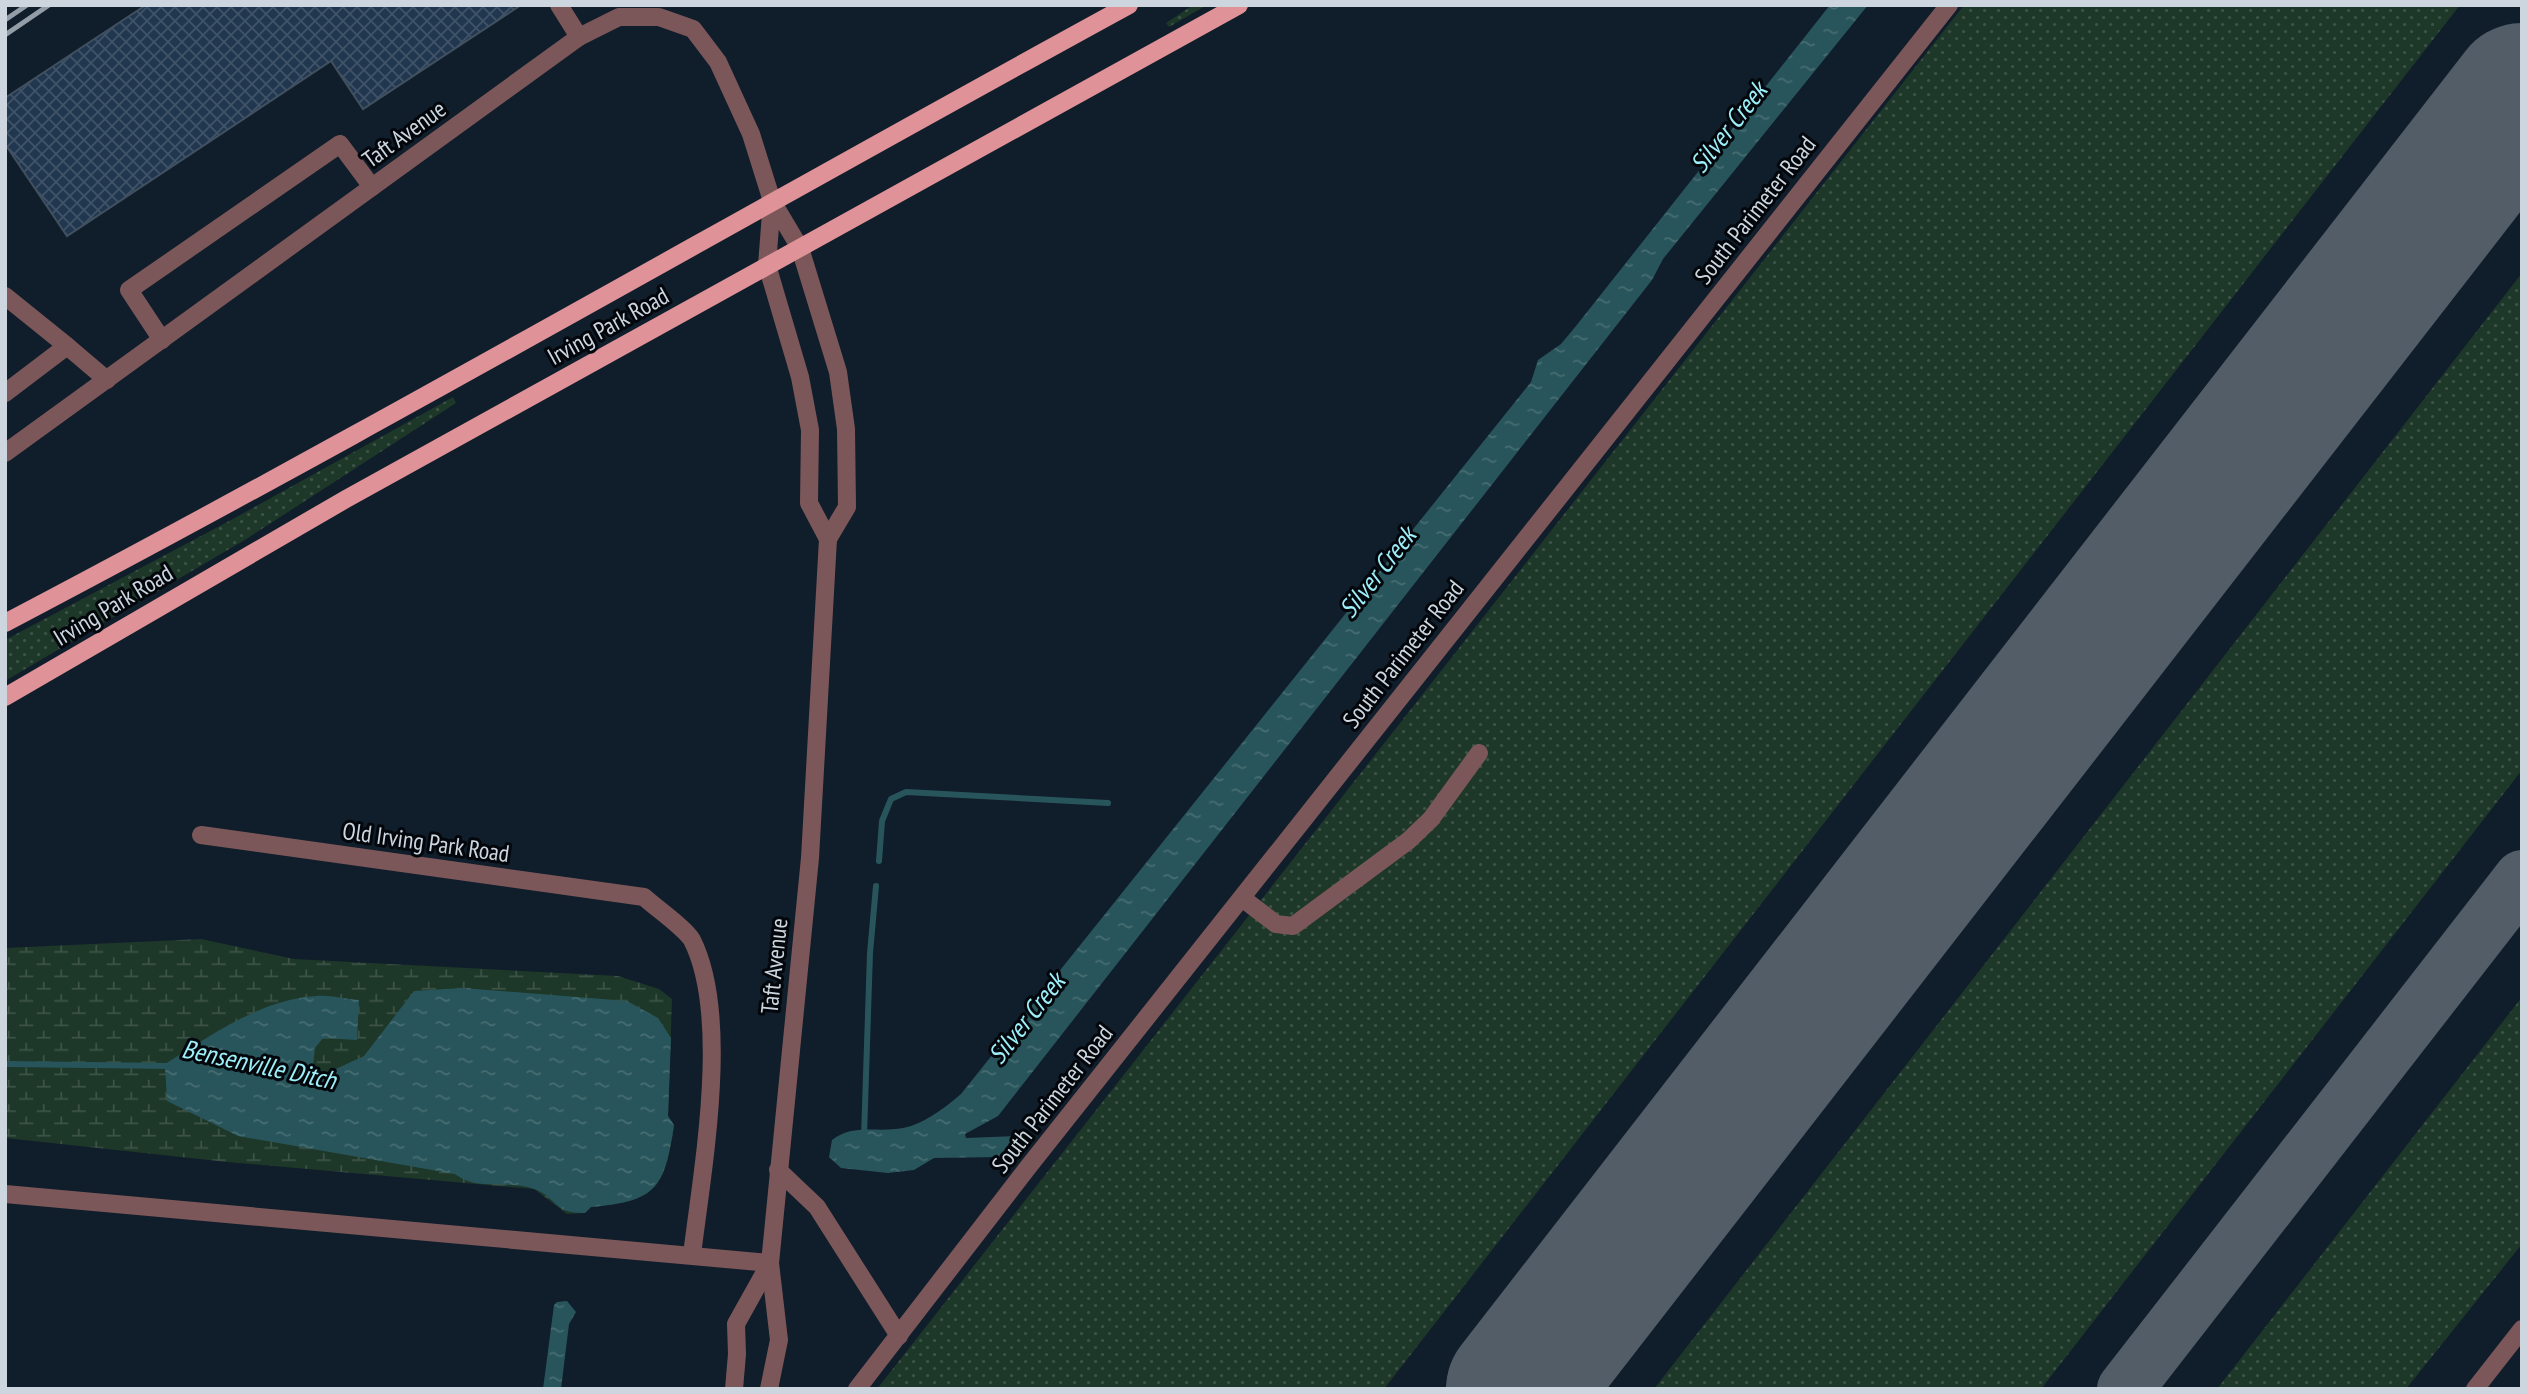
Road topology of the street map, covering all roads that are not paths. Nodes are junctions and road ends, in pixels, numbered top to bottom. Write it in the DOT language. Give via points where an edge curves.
graph roads {
  1 [pos="559,5"];
  2 [pos="662,5"];
  3 [pos="1129,5"];
  4 [pos="1239,5"];
  5 [pos="1949,5"];
  6 [pos="673,22"];
  7 [pos="579,37"];
  8 [pos="372,187"];
  9 [pos="772,201"];
  10 [pos="800,248"];
  11 [pos="767,265"];
  12 [pos="5,296"];
  13 [pos="162,340"];
  14 [pos="67,346"];
  15 [pos="107,380"];
  16 [pos="5,393"];
  17 [pos="5,453"];
  18 [pos="828,539"];
  19 [pos="5,622"];
  20 [pos="5,698"];
  21 [pos="1479,753"];
  22 [pos="201,835"];
  23 [pos="1242,898"];
  24 [pos="778,1171"];
  25 [pos="5,1194"];
  26 [pos="692,1255"];
  27 [pos="770,1263"];
  28 [pos="2522,1329"];
  29 [pos="899,1336"];
  30 [pos="734,1389"];
  31 [pos="769,1389"];
  32 [pos="857,1389"];
  33 [pos="2475,1389"];
  1 -- 7 [label="street"];
  2 -- 6 [label="street"];
  3 -- 9 [label="main road, Irving Park Road"];
  4 -- 10 [label="main road, Irving Park Road"];
  5 -- 23 [label="street, South Parimeter Road"];
  6 -- 7 [label="street, Taft Avenue" via="659,17 619,17"];
  6 -- 9 [label="street, Taft Avenue" via="693,29 718,62 751,134"];
  7 -- 8 [label="street, Taft Avenue"];
  8 -- 13 [label="street, Taft Avenue"];
  8 -- 13 [label="street" via="340,144 129,290"];
  9 -- 10 [label="street, Taft Avenue"];
  9 -- 11 [label="street, Taft Avenue"];
  9 -- 19 [label="main road, Irving Park Road" via="383,420"];
  10 -- 11 [label="main road, Irving Park Road"];
  10 -- 18 [label="street, Taft Avenue" via="838,372 846,429 847,507"];
  11 -- 18 [label="street, Taft Avenue" via="800,377 810,430 809,503"];
  11 -- 20 [label="main road, Irving Park Road" via="204,580"];
  12 -- 14 [label="street"];
  13 -- 15 [label="street, Taft Avenue"];
  14 -- 15 [label="street"];
  14 -- 16 [label="street"];
  15 -- 17 [label="street, Taft Avenue"];
  18 -- 24 [label="street, Taft Avenue" via="810,858"];
  21 -- 23 [label="street" via="1431,819 1408,841 1293,926 1276,924"];
  22 -- 26 [label="street, Old Irving Park Road" via="644,897 691,939 706,989 712,1039"];
  23 -- 29 [label="street, South Parimeter Road"];
  24 -- 27 [label="street, Taft Avenue"];
  24 -- 29 [label="street" via="817,1207"];
  25 -- 26 [label="street"];
  26 -- 27 [label="street"];
  27 -- 30 [label="street, Taft Avenue" via="736,1324"];
  27 -- 31 [label="street" via="779,1340"];
  28 -- 33 [label="street"];
  29 -- 32 [label="street, South Parimeter Road"];
}
